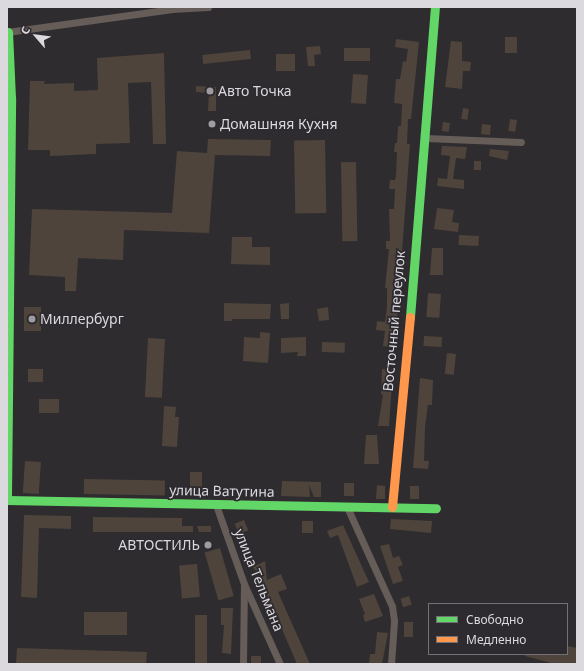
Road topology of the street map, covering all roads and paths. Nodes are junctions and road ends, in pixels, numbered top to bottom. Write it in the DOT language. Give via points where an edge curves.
graph roads {
  1 [pos="208,7"];
  2 [pos="435,7"];
  3 [pos="8,32"];
  4 [pos="426,138"];
  5 [pos="521,142"];
  6 [pos="7,496"];
  7 [pos="7,500"];
  8 [pos="216,505"];
  9 [pos="347,507"];
  10 [pos="392,507"];
  11 [pos="436,508"];
  12 [pos="244,584"];
  13 [pos="242,664"];
  14 [pos="280,664"];
  15 [pos="391,664"];
  1 -- 3 [label="street"];
  2 -- 4 [label="street, Восточный переулок"];
  3 -- 6 [label="street" via="11,98"];
  4 -- 5 [label="street"];
  4 -- 10 [label="street, Восточный переулок"];
  7 -- 8 [label="street, улица Ватутина"];
  8 -- 9 [label="street, улица Ватутина"];
  8 -- 12 [label="street, улица Тельмана"];
  9 -- 10 [label="street, улица Ватутина"];
  9 -- 15 [label="street" via="392,606 394,621"];
  10 -- 11 [label="street, улица Ватутина"];
  12 -- 13 [label="street"];
  12 -- 14 [label="street, улица Тельмана"];
}
